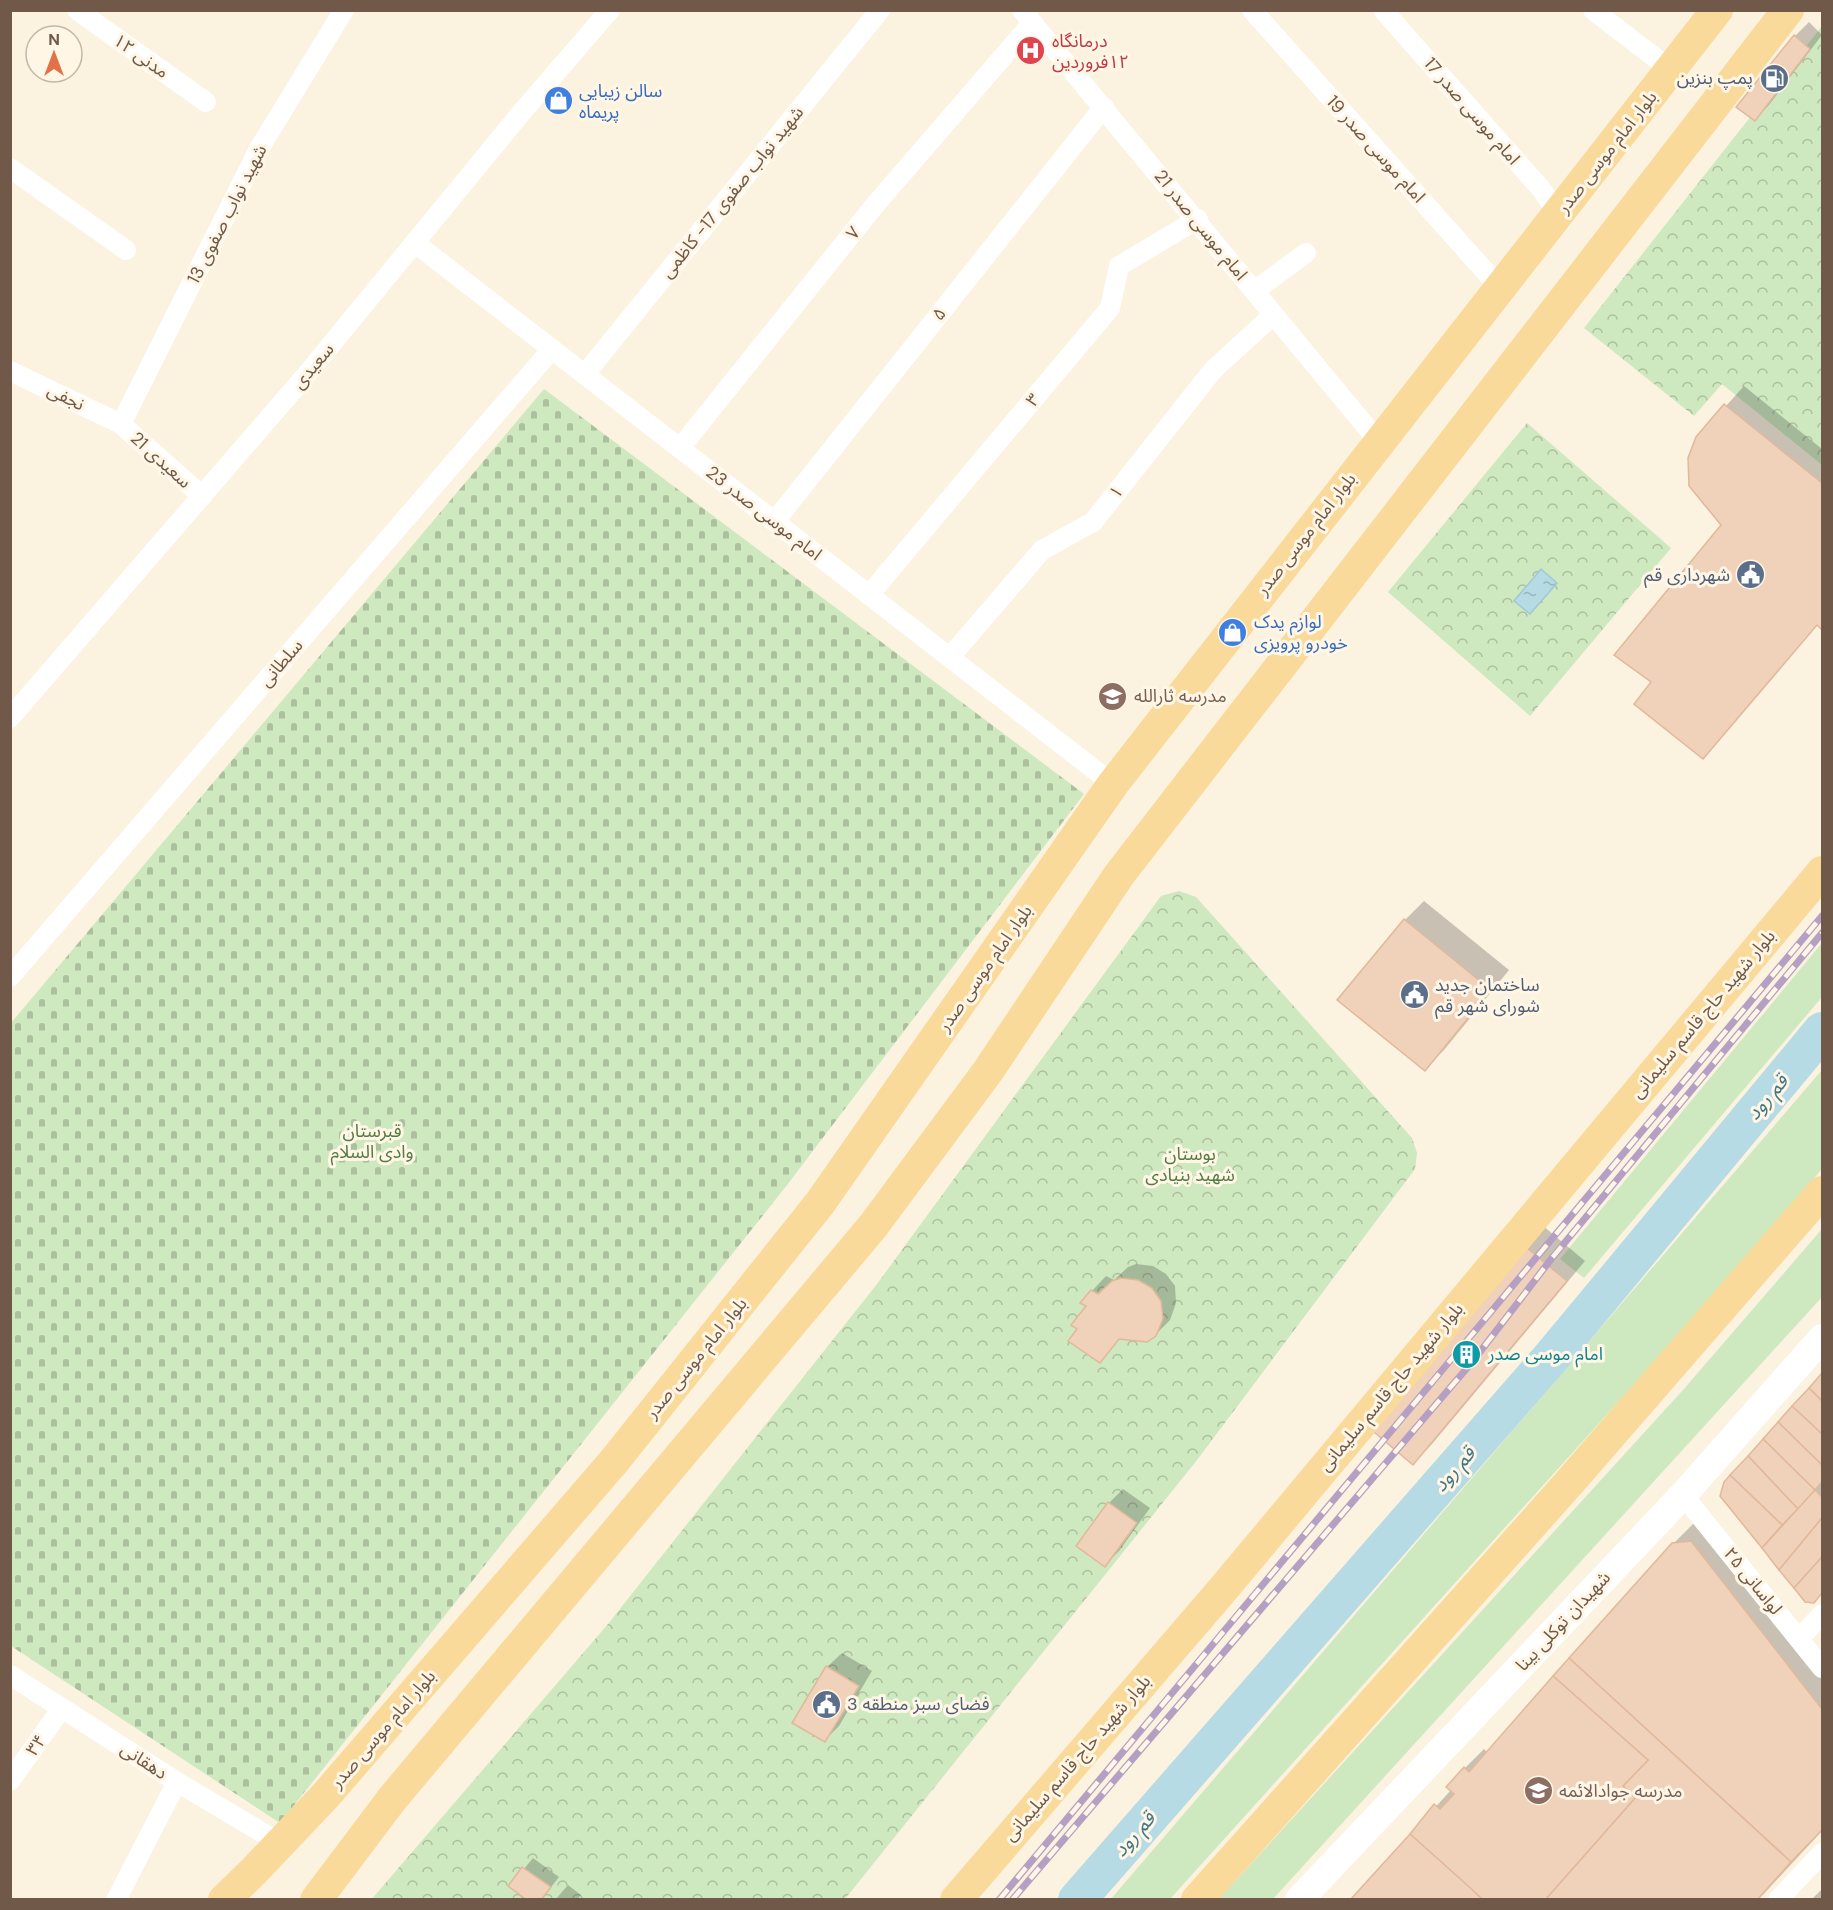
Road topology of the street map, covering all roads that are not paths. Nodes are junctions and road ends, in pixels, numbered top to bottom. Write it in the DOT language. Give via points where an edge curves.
graph roads {
  1 [pos="77,10"];
  2 [pos="344,10"];
  3 [pos="610,10"];
  4 [pos="880,10"];
  5 [pos="1252,10"];
  6 [pos="1383,10"];
  7 [pos="1593,10"];
  8 [pos="1717,10"];
  9 [pos="1788,10"];
  10 [pos="1027,17"];
  11 [pos="1671,70"];
  12 [pos="206,102"];
  13 [pos="1104,107"];
  14 [pos="10,168"];
  15 [pos="1558,214"];
  16 [pos="1198,219"];
  17 [pos="416,243"];
  18 [pos="126,250"];
  19 [pos="1306,253"];
  20 [pos="1500,288"];
  21 [pos="1254,291"];
  22 [pos="1273,315"];
  23 [pos="552,349"];
  24 [pos="10,371"];
  25 [pos="585,374"];
  26 [pos="121,424"];
  27 [pos="1378,441"];
  28 [pos="680,448"];
  29 [pos="202,496"];
  30 [pos="775,521"];
  31 [pos="869,594"];
  32 [pos="950,657"];
  33 [pos="10,718"];
  34 [pos="1113,784"];
  35 [pos="1822,872"];
  36 [pos="10,977"];
  37 [pos="1822,1192"];
  38 [pos="1822,1338"];
  39 [pos="1683,1494"];
  40 [pos="1822,1614"];
  41 [pos="1799,1639"];
  42 [pos="1822,1668"];
  43 [pos="10,1675"];
  44 [pos="62,1708"];
  45 [pos="10,1781"];
  46 [pos="177,1782"];
  47 [pos="280,1843"];
  48 [pos="1822,1853"];
  49 [pos="116,1899"];
  50 [pos="224,1899"];
  51 [pos="316,1899"];
  52 [pos="956,1899"];
  53 [pos="1197,1899"];
  54 [pos="1299,1899"];
  55 [pos="1778,1899"];
  1 -- 12 [label="street, مدنی ۱۲"];
  2 -- 26 [label="street, شهید نواب صفوی 13" via="260,147"];
  3 -- 17 [label="street, سعیدی"];
  4 -- 25 [label="street, شهید نواب صفوی 17- کاظمی"];
  5 -- 20 [label="street, امام موسی صدر 19"];
  6 -- 15 [label="street, امام موسی صدر 17" via="1542,190"];
  7 -- 11 [label="street"];
  8 -- 11 [label="main road, بلوار امام موسی صدر"];
  9 -- 51 [label="main road" via="1119,875 988,1071 873,1226 392,1799"];
  10 -- 13 [label="street, امام موسی صدر 21"];
  10 -- 28 [label="street, ۷"];
  11 -- 15 [label="main road, بلوار امام موسی صدر"];
  13 -- 16 [label="street, امام موسی صدر 21"];
  13 -- 30 [label="street, ۵"];
  14 -- 18 [label="street"];
  15 -- 20 [label="main road, بلوار امام موسی صدر"];
  16 -- 21 [label="street, امام موسی صدر 21"];
  16 -- 31 [label="street, ۳" via="1119,266 1110,308"];
  17 -- 23 [label="street, امام موسی صدر 23"];
  17 -- 29 [label="street, سعیدی"];
  19 -- 21 [label="street"];
  20 -- 27 [label="main road, بلوار امام موسی صدر"];
  21 -- 22 [label="street, امام موسی صدر 21"];
  22 -- 27 [label="street, امام موسی صدر 21"];
  22 -- 32 [label="street, ۱" via="1213,370 1093,522 1042,550"];
  23 -- 25 [label="street, امام موسی صدر 23"];
  23 -- 36 [label="street, سلطانی"];
  24 -- 26 [label="street, نجفی"];
  25 -- 28 [label="street, امام موسی صدر 23"];
  26 -- 29 [label="street, سعیدی 21"];
  27 -- 34 [label="main road, بلوار امام موسی صدر"];
  28 -- 30 [label="street, امام موسی صدر 23"];
  29 -- 33 [label="street, سعیدی"];
  30 -- 31 [label="street, امام موسی صدر 23"];
  31 -- 32 [label="street, امام موسی صدر 23"];
  32 -- 34 [label="street, امام موسی صدر 23"];
  34 -- 47 [label="main road, بلوار امام موسی صدر" via="820,1203 615,1460 326,1795"];
  35 -- 52 [label="main road, بلوار شهید حاج قاسم سلیمانی" via="1224,1588"];
  37 -- 53 [label="main road" via="1568,1484"];
  38 -- 39 [label="main road, شهیدان توکلی بینا"];
  39 -- 41 [label="street, لواسانی ۲۵"];
  39 -- 54 [label="main road, شهیدان توکلی بینا"];
  40 -- 41 [label="street"];
  41 -- 42 [label="street, لواسانی ۲۵"];
  43 -- 44 [label="street, دهقانی"];
  44 -- 45 [label="street, ۳۴"];
  44 -- 46 [label="street, دهقانی"];
  46 -- 47 [label="street, دهقانی"];
  46 -- 49 [label="street"];
  47 -- 50 [label="main road, بلوار امام موسی صدر"];
  48 -- 55 [label="street"];
}
